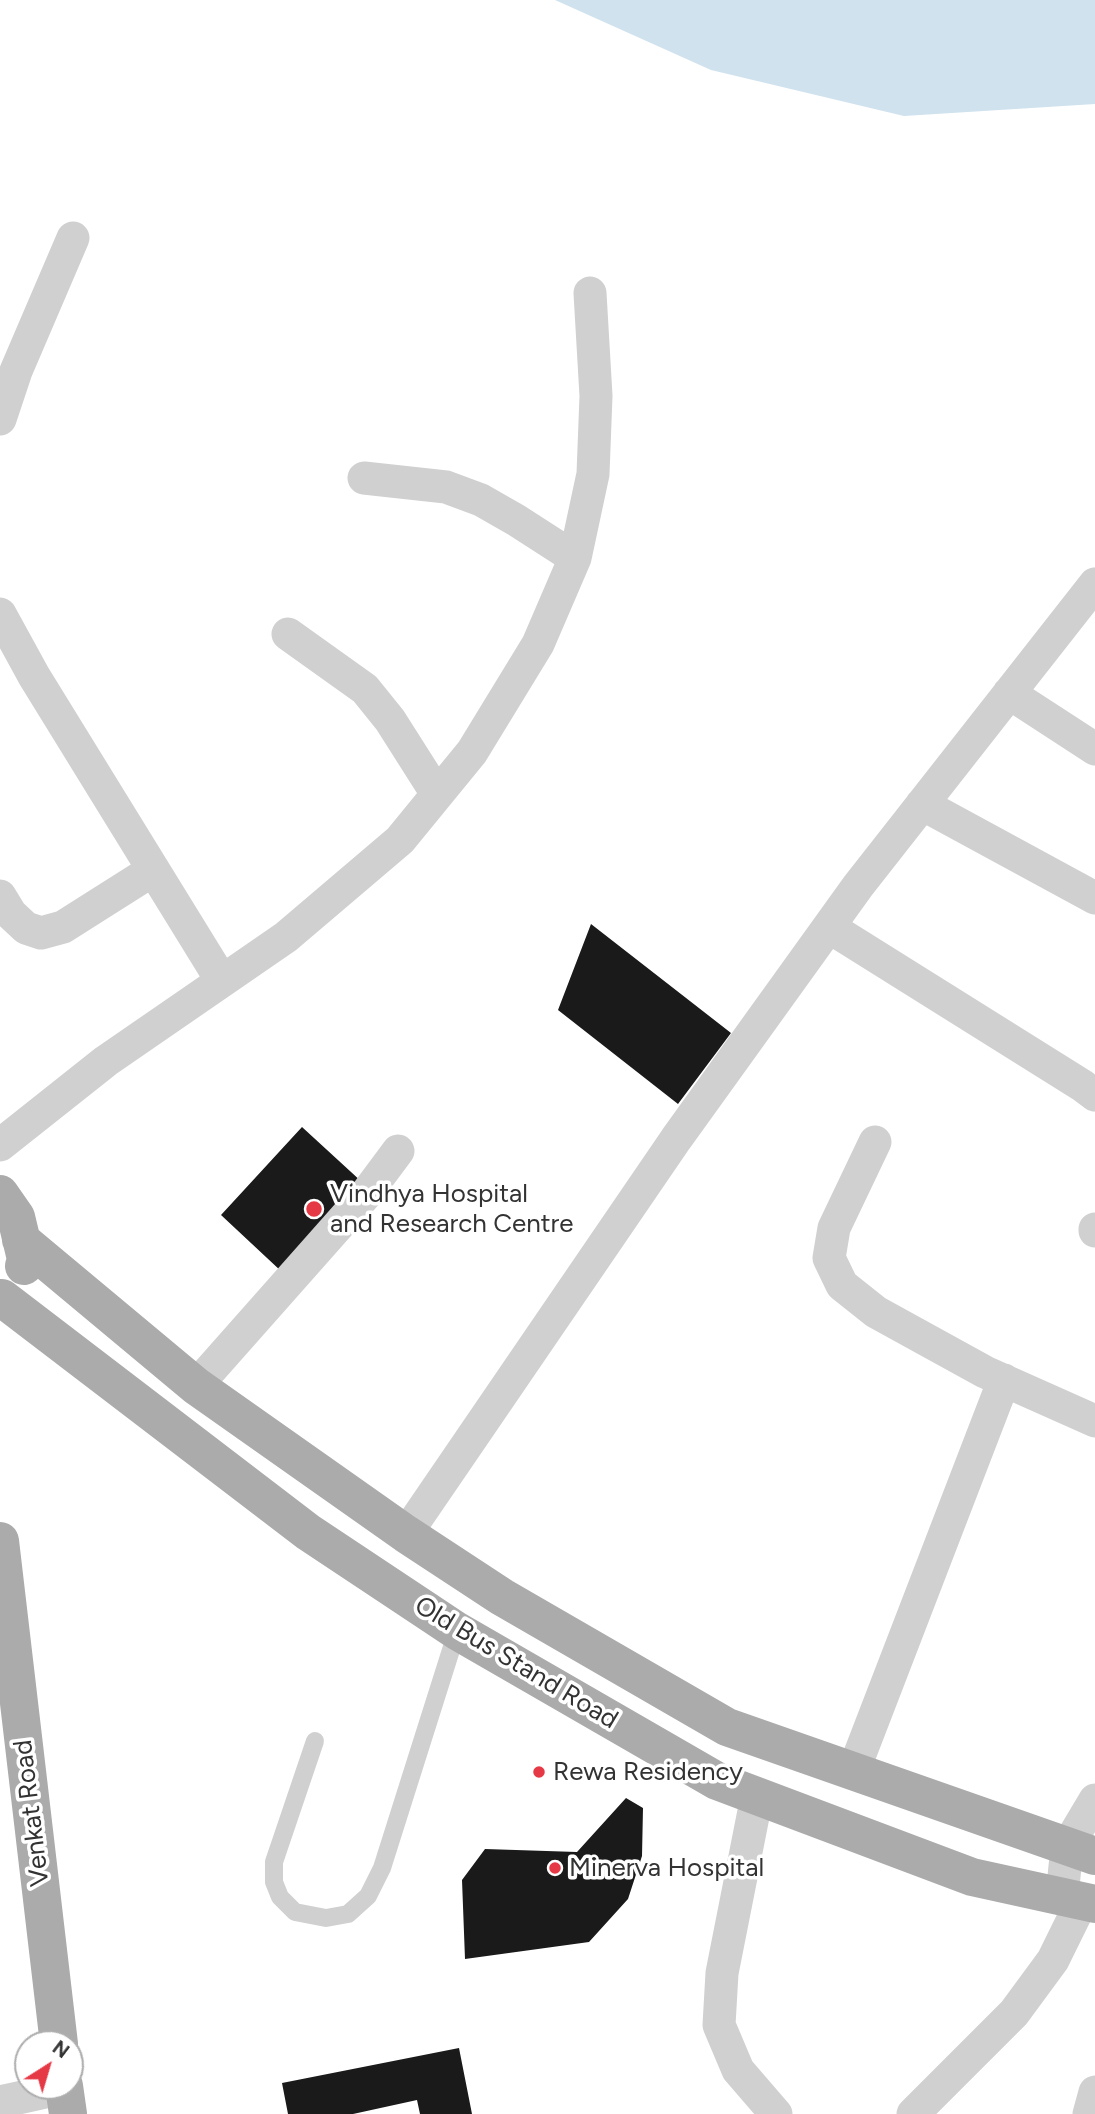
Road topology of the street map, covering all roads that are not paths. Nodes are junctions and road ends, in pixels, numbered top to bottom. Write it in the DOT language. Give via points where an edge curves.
graph roads {
  1 [pos="74,238"];
  2 [pos="590,293"];
  3 [pos="0,419"];
  4 [pos="364,478"];
  5 [pos="575,558"];
  6 [pos="1095,584"];
  7 [pos="1084,617"];
  8 [pos="288,634"];
  9 [pos="5,635"];
  10 [pos="1009,693"];
  11 [pos="1095,748"];
  12 [pos="437,794"];
  13 [pos="922,804"];
  14 [pos="153,870"];
  15 [pos="0,896"];
  16 [pos="1095,898"];
  17 [pos="829,927"];
  18 [pos="222,981"];
  19 [pos="1095,1095"];
  20 [pos="875,1142"];
  21 [pos="0,1145"];
  22 [pos="398,1152"];
  23 [pos="0,1194"];
  24 [pos="21,1240"];
  25 [pos="1,1299"];
  26 [pos="1004,1380"];
  27 [pos="196,1386"];
  28 [pos="1095,1422"];
  29 [pos="406,1534"];
  30 [pos="0,1541"];
  31 [pos="457,1631"];
  32 [pos="315,1741"];
  33 [pos="853,1772"];
  34 [pos="757,1796"];
  35 [pos="1095,1800"];
  36 [pos="1081,1852"];
  37 [pos="1080,1900"];
  38 [pos="57,2030"];
  39 [pos="1095,2092"];
  40 [pos="22,2100"];
  41 [pos="0,2102"];
  42 [pos="776,2114"];
  43 [pos="913,2114"];
  44 [pos="1089,2114"];
  1 -- 3 [label="street"];
  2 -- 5 [label="street" via="596,396 593,474"];
  4 -- 5 [label="street" via="458,491 516,520"];
  5 -- 12 [label="street" via="538,644 472,752"];
  6 -- 7 [label="street"];
  7 -- 10 [label="street"];
  8 -- 12 [label="street" via="365,690"];
  9 -- 14 [label="street"];
  10 -- 11 [label="street"];
  10 -- 13 [label="street"];
  12 -- 18 [label="street" via="400,840 286,937"];
  13 -- 16 [label="street"];
  13 -- 17 [label="street"];
  14 -- 15 [label="street" via="63,927 41,933 26,928"];
  14 -- 18 [label="street"];
  17 -- 19 [label="street"];
  17 -- 29 [label="street" via="676,1139"];
  18 -- 21 [label="street" via="106,1060"];
  20 -- 26 [label="street" via="834,1228 830,1258 842,1285 876,1312"];
  22 -- 27 [label="street"];
  23 -- 24 [label="main road" via="16,1217"];
  24 -- 25 [label="main road" via="26,1259 15,1292"];
  24 -- 27 [label="main road, Old Bus Stand Road"];
  25 -- 31 [label="main road, Old Bus Stand Road" via="308,1532"];
  26 -- 28 [label="street"];
  26 -- 33 [label="street"];
  27 -- 29 [label="main road, Old Bus Stand Road"];
  29 -- 33 [label="main road, Old Bus Stand Road" via="502,1597 727,1727"];
  30 -- 38 [label="main road, Venkat Road"];
  31 -- 32 [label="lane" via="382,1868 368,1896 348,1914 326,1918 295,1912 280,1897 274,1882 274,1862"];
  31 -- 34 [label="main road, Old Bus Stand Road" via="717,1781"];
  33 -- 36 [label="main road, Old Bus Stand Road"];
  34 -- 37 [label="main road, Old Bus Stand Road" via="972,1877"];
  34 -- 42 [label="street" via="722,1973 719,2025 738,2070"];
  35 -- 36 [label="street"];
  36 -- 37 [label="street"];
  37 -- 43 [label="street" via="1053,1960 1014,2013"];
  39 -- 44 [label="street"];
  40 -- 41 [label="street"];
}
